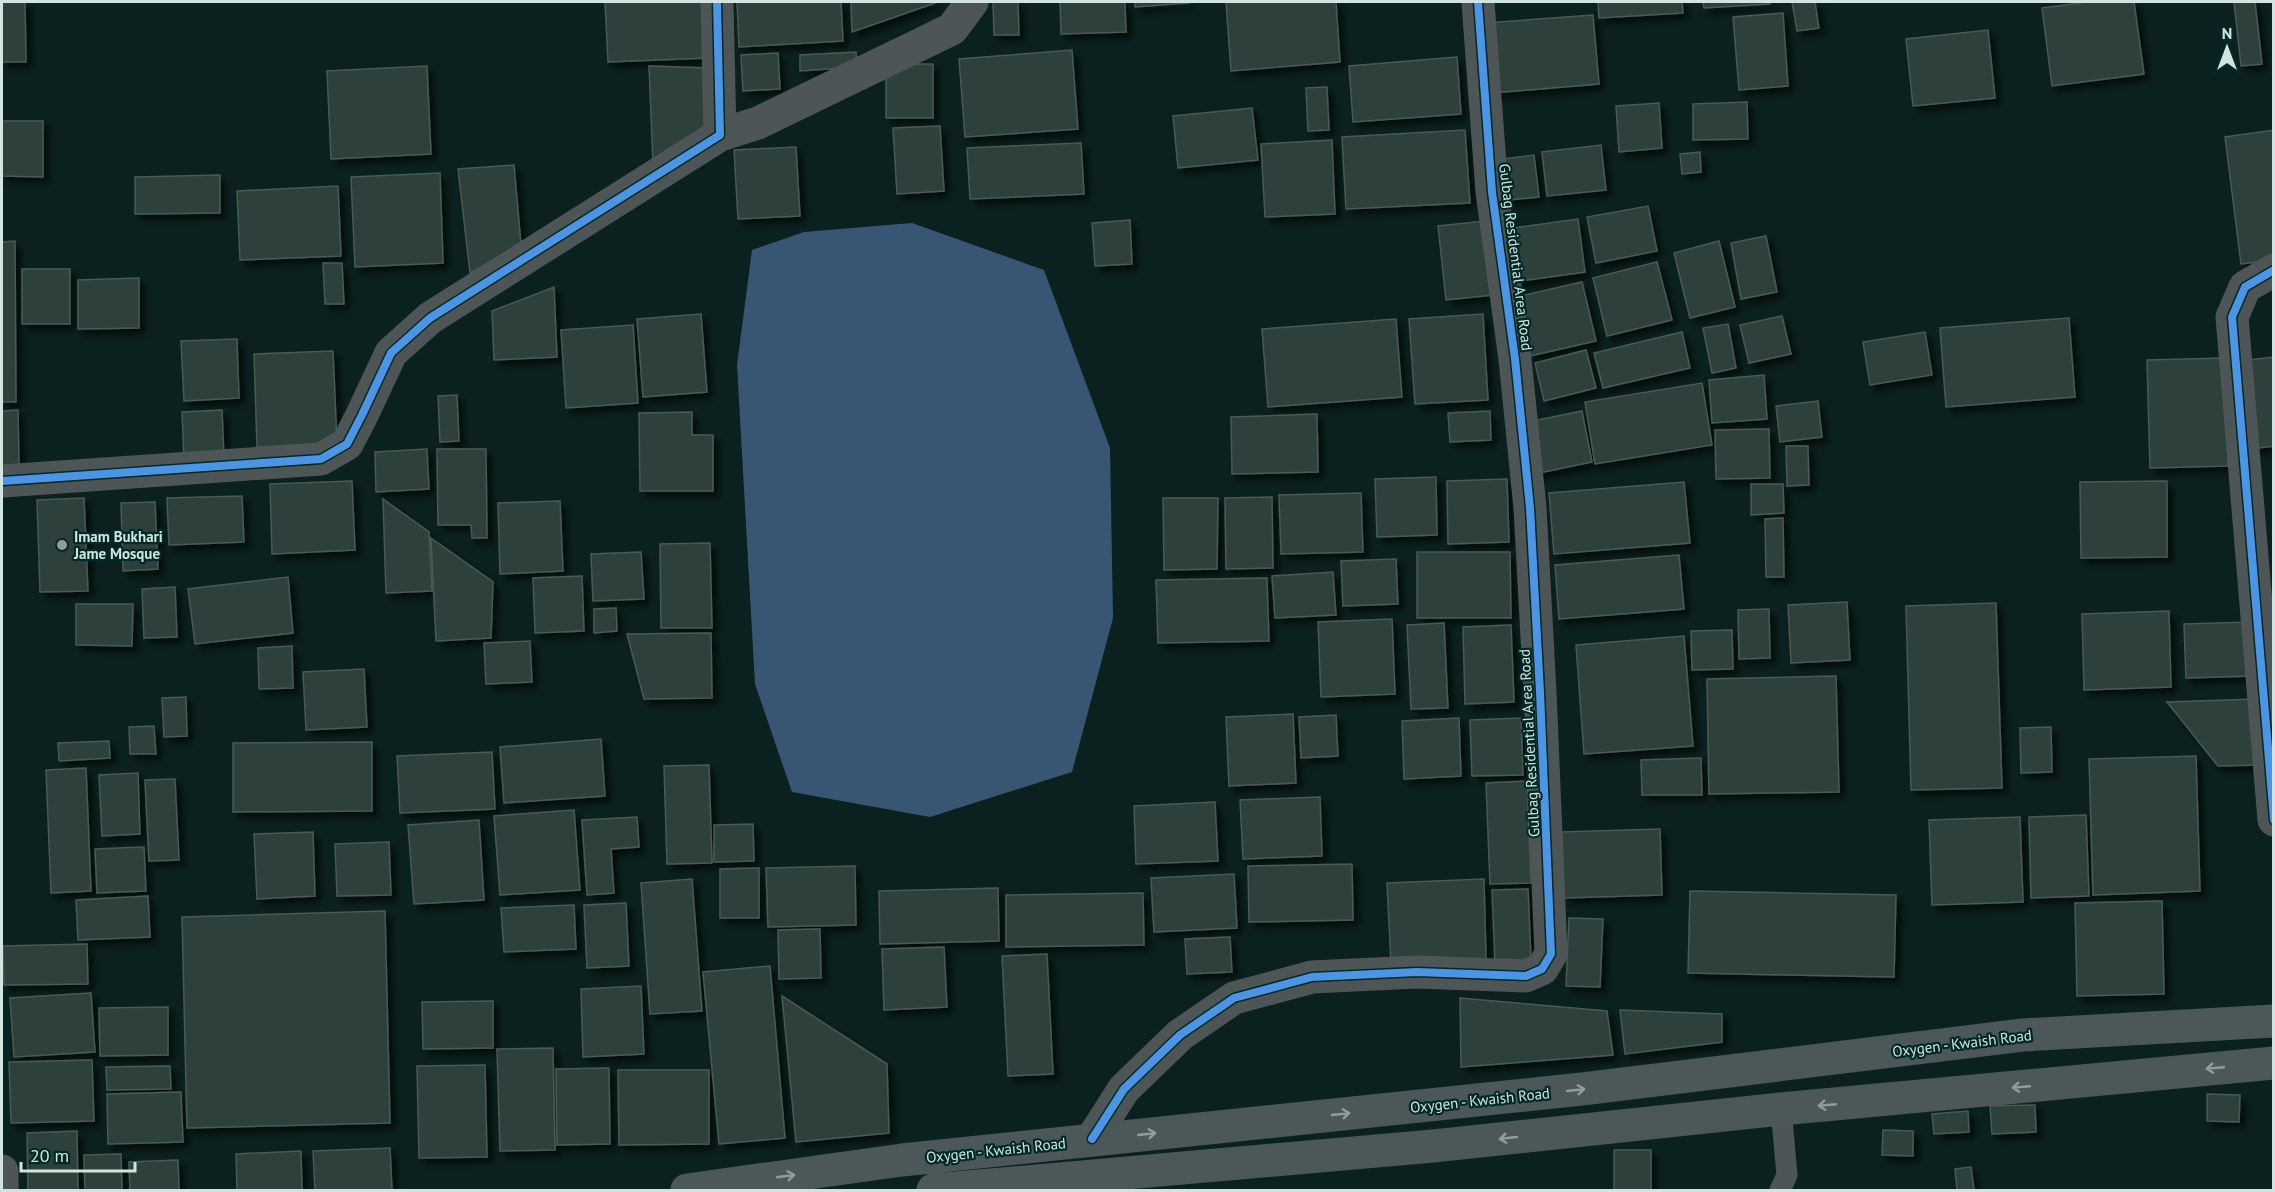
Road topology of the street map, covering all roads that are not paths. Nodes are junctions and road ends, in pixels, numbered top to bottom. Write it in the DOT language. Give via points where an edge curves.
graph roads {
  1 [pos="717,2"];
  2 [pos="972,2"];
  3 [pos="1478,2"];
  4 [pos="720,135"];
  5 [pos="2274,270"];
  6 [pos="2,481"];
  7 [pos="2274,820"];
  8 [pos="2274,1021"];
  9 [pos="2274,1063"];
  10 [pos="1781,1109"];
  11 [pos="1092,1139"];
  12 [pos="2,1171"];
  13 [pos="2,1191"];
  14 [pos="687,1191"];
  15 [pos="933,1191"];
  16 [pos="1780,1191"];
  1 -- 4 [label="street"];
  2 -- 4 [label="street" via="951,29 758,123"];
  3 -- 11 [label="street, Gulbag Residential Area Road" via="1492,192 1530,508 1551,954 1542,969 1526,976 1417,972 1312,977 1234,998 1180,1035 1124,1089"];
  4 -- 6 [label="street" via="430,318 391,352 346,444 321,459"];
  5 -- 7 [label="street" via="2245,287 2232,317"];
  11 -- 8 [label="main road, Oxygen - Kwaish Road, one-way" via="1582,1089 2023,1035"];
  9 -- 10 [label="main road, one-way"];
  10 -- 15 [label="main road, one-way" via="1433,1146"];
  10 -- 16 [label="lane" via="1787,1175"];
  14 -- 11 [label="main road, Oxygen - Kwaish Road, one-way" via="902,1160"];
  12 -- 13 [label="street"];
}
